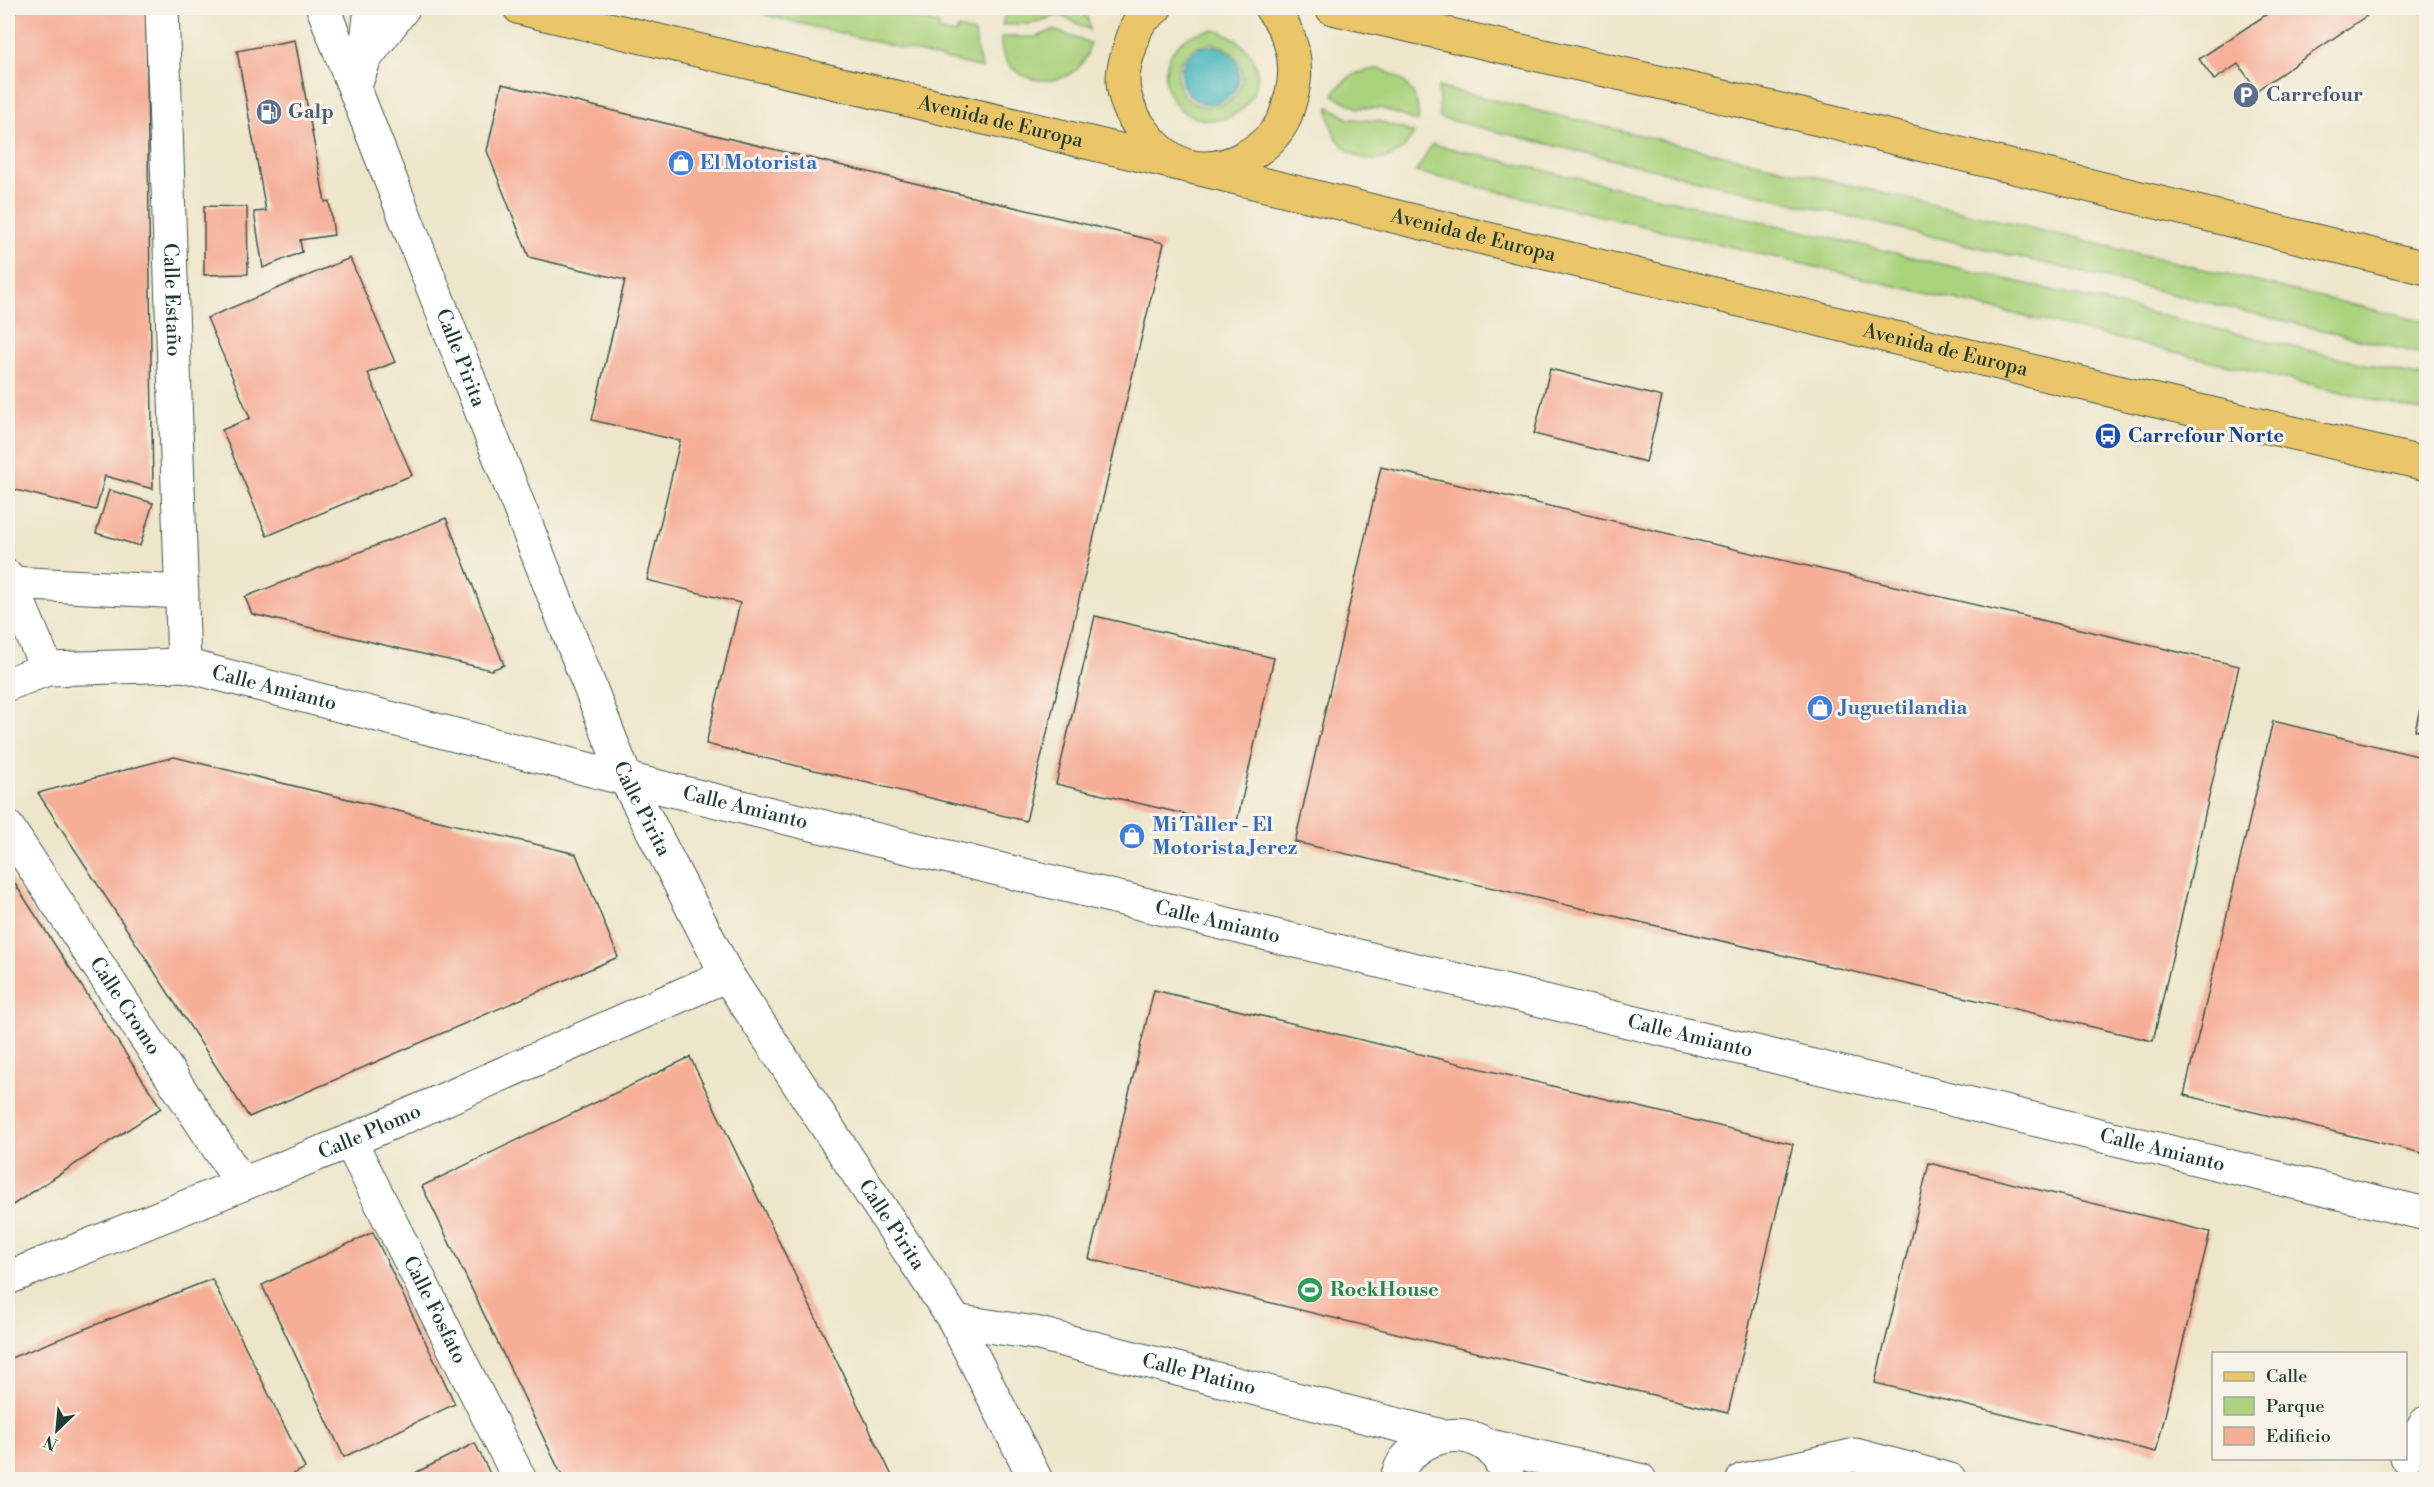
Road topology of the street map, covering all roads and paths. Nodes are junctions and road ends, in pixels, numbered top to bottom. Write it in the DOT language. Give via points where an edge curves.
graph roads {
  1 [pos="162,8"];
  2 [pos="323,8"];
  3 [pos="371,8"];
  4 [pos="403,8"];
  5 [pos="520,8"];
  6 [pos="1155,8"];
  7 [pos="1271,8"];
  8 [pos="1332,8"];
  9 [pos="360,72"];
  10 [pos="1188,166"];
  11 [pos="2427,267"];
  12 [pos="2427,464"];
  13 [pos="9,582"];
  14 [pos="182,592"];
  15 [pos="184,665"];
  16 [pos="47,669"];
  17 [pos="8,684"];
  18 [pos="626,779"];
  19 [pos="8,828"];
  20 [pos="727,975"];
  21 [pos="350,1141"];
  22 [pos="242,1184"];
  23 [pos="2427,1214"];
  24 [pos="8,1278"];
  25 [pos="955,1321"];
  26 [pos="2427,1423"];
  27 [pos="1442,1436"];
  28 [pos="1486,1445"];
  29 [pos="2407,1455"];
  30 [pos="2404,1460"];
  31 [pos="520,1479"];
  32 [pos="1036,1479"];
  33 [pos="1396,1479"];
  34 [pos="1509,1479"];
  35 [pos="1640,1479"];
  36 [pos="1743,1479"];
  37 [pos="1950,1479"];
  38 [pos="2392,1479"];
  1 -- 14 [label="street, Calle Estaño"];
  2 -- 9 [label="street, Calle Pirita"];
  3 -- 9 [label="street, Calle Pirita"];
  4 -- 9 [label="street"];
  5 -- 10 [label="main road, Avenida de Europa"];
  6 -- 10 [label="main road" via="1138,24 1127,53 1123,81 1129,107 1144,133 1163,153"];
  7 -- 10 [label="main road" via="1288,35 1296,64 1284,119 1266,141 1243,158 1218,167"];
  8 -- 11 [label="main road" via="1777,109"];
  9 -- 18 [label="street, Calle Pirita"];
  10 -- 12 [label="main road, Avenida de Europa"];
  13 -- 14 [label="street"];
  13 -- 16 [label="street"];
  14 -- 15 [label="street, Calle Estaño"];
  15 -- 16 [label="street, Calle Amianto"];
  15 -- 18 [label="street, Calle Amianto"];
  16 -- 17 [label="street, Calle Amianto"];
  18 -- 20 [label="street, Calle Pirita"];
  18 -- 23 [label="street, Calle Amianto"];
  19 -- 22 [label="street, Calle Cromo"];
  20 -- 21 [label="street, Calle Plomo"];
  20 -- 25 [label="street, Calle Pirita"];
  21 -- 22 [label="street, Calle Plomo"];
  21 -- 31 [label="street, Calle Fosfato"];
  22 -- 24 [label="street, Calle Plomo"];
  25 -- 27 [label="street, Calle Platino" via="1035,1333"];
  25 -- 32 [label="street, Calle Pirita"];
  26 -- 29 [label="street"];
  27 -- 28 [label="street, Calle Platino" via="1465,1436"];
  27 -- 33 [label="street" via="1421,1444 1404,1460"];
  28 -- 34 [label="street" via="1502,1461"];
  28 -- 35 [label="street"];
  30 -- 38 [label="street"];
  36 -- 37 [label="street" via="1855,1455"];
}
